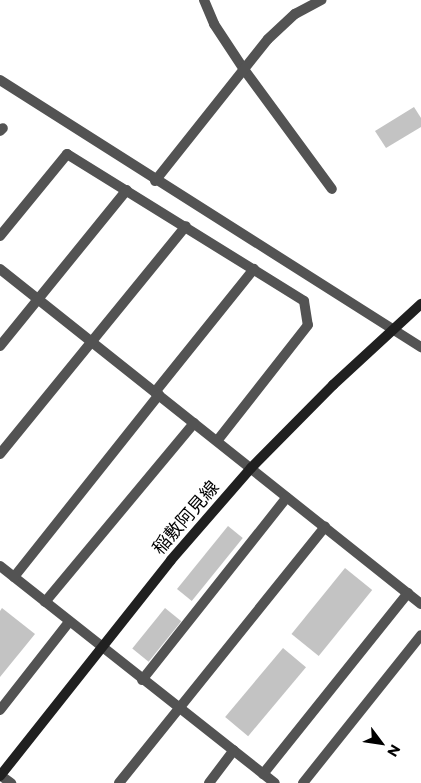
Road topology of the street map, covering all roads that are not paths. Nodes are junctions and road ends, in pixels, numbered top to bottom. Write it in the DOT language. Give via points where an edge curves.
graph roads {
  1 [pos="204,0"];
  2 [pos="321,0"];
  3 [pos="243,68"];
  4 [pos="0,80"];
  5 [pos="156,181"];
  6 [pos="332,189"];
  7 [pos="127,190"];
  8 [pos="186,226"];
  9 [pos="0,236"];
  10 [pos="0,269"];
  11 [pos="254,269"];
  12 [pos="37,300"];
  13 [pos="421,304"];
  14 [pos="391,330"];
  15 [pos="92,342"];
  16 [pos="0,346"];
  17 [pos="421,348"];
  18 [pos="157,394"];
  19 [pos="194,423"];
  20 [pos="217,441"];
  21 [pos="0,454"];
  22 [pos="251,468"];
  23 [pos="287,497"];
  24 [pos="325,527"];
  25 [pos="0,566"];
  26 [pos="14,577"];
  27 [pos="408,593"];
  28 [pos="45,602"];
  29 [pos="421,604"];
  30 [pos="69,622"];
  31 [pos="421,635"];
  32 [pos="100,647"];
  33 [pos="142,680"];
  34 [pos="180,709"];
  35 [pos="0,710"];
  36 [pos="234,750"];
  37 [pos="263,774"];
  38 [pos="0,775"];
  39 [pos="11,783"];
  40 [pos="119,783"];
  41 [pos="209,783"];
  42 [pos="275,783"];
  43 [pos="303,783"];
  1 -- 3 [label="street" via="214,24"];
  2 -- 3 [label="street" via="295,14"];
  3 -- 5 [label="street"];
  3 -- 6 [label="street"];
  4 -- 5 [label="street"];
  5 -- 14 [label="street"];
  7 -- 8 [label="street"];
  7 -- 9 [label="street" via="67,154"];
  7 -- 12 [label="street"];
  8 -- 11 [label="street"];
  8 -- 15 [label="street"];
  10 -- 12 [label="street"];
  11 -- 18 [label="street"];
  11 -- 20 [label="street" via="304,301 308,325"];
  12 -- 15 [label="street"];
  12 -- 16 [label="street"];
  13 -- 14 [label="main road, 稲敷阿見線"];
  14 -- 17 [label="street"];
  14 -- 22 [label="main road, 稲敷阿見線"];
  15 -- 18 [label="street"];
  15 -- 21 [label="street"];
  18 -- 19 [label="street"];
  18 -- 26 [label="street"];
  19 -- 20 [label="street"];
  19 -- 28 [label="street"];
  20 -- 22 [label="street"];
  22 -- 23 [label="street"];
  22 -- 32 [label="main road, 稲敷阿見線"];
  23 -- 24 [label="street"];
  23 -- 33 [label="street"];
  24 -- 27 [label="street"];
  24 -- 34 [label="street"];
  25 -- 26 [label="street"];
  26 -- 28 [label="street"];
  27 -- 29 [label="street"];
  27 -- 37 [label="street"];
  28 -- 30 [label="street"];
  30 -- 32 [label="street"];
  30 -- 35 [label="street"];
  31 -- 43 [label="street"];
  32 -- 33 [label="street"];
  32 -- 38 [label="main road, 稲敷阿見線"];
  33 -- 34 [label="street"];
  34 -- 36 [label="street"];
  34 -- 40 [label="street"];
  36 -- 37 [label="street"];
  36 -- 41 [label="street"];
  37 -- 42 [label="street"];
  38 -- 39 [label="street"];
}
